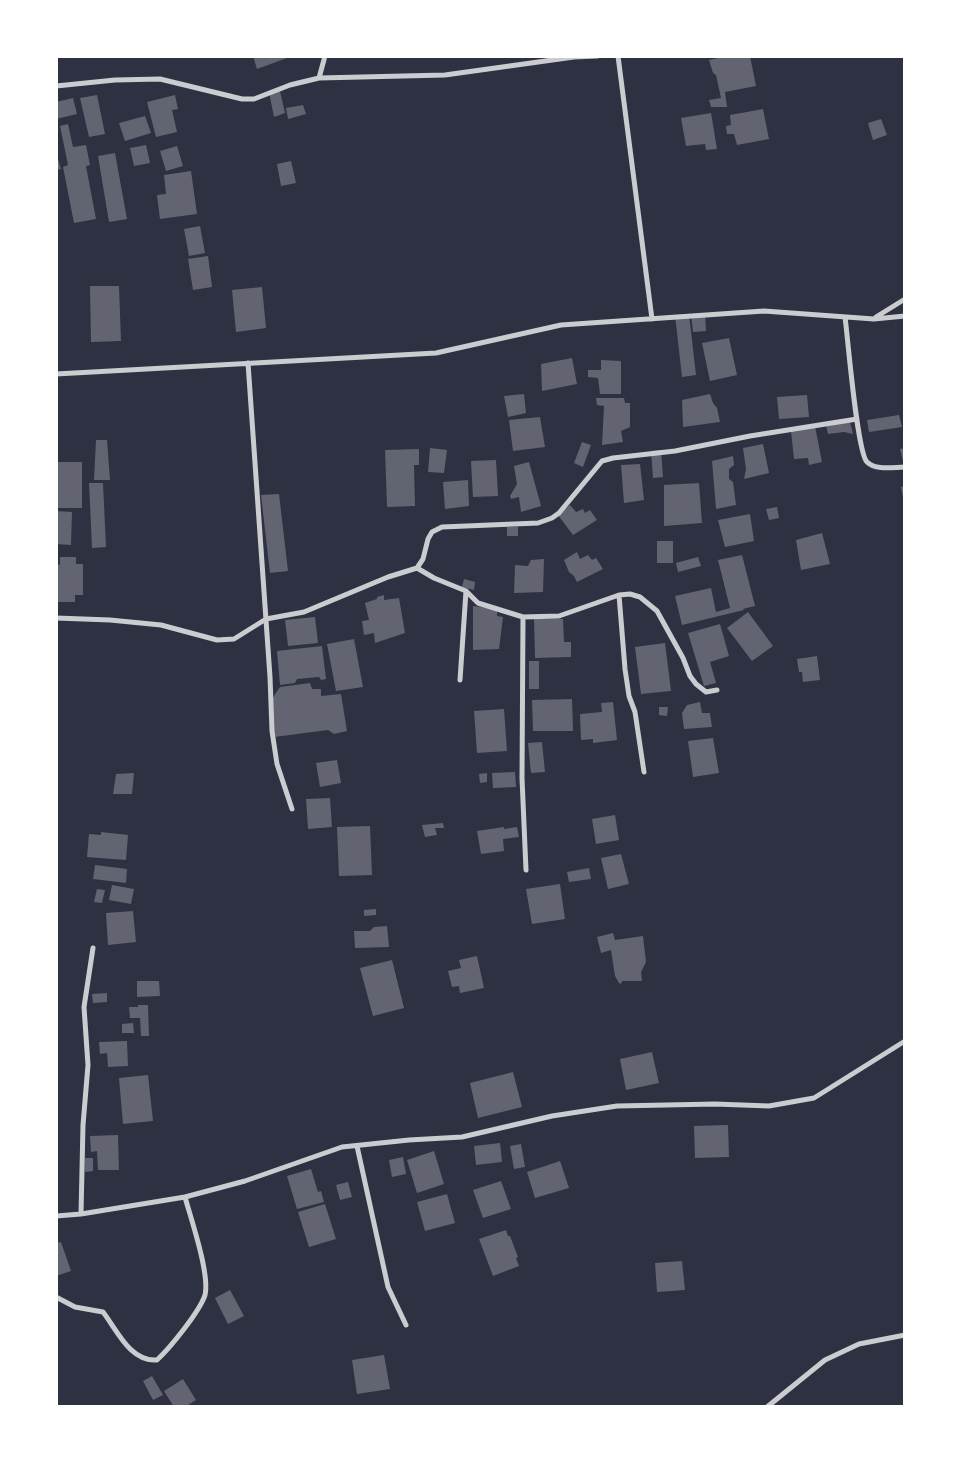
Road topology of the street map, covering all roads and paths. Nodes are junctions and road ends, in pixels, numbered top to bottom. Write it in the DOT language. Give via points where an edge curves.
graph roads {
  1 [pos="324,56"];
  2 [pos="597,56"];
  3 [pos="618,56"];
  4 [pos="319,78"];
  5 [pos="56,86"];
  6 [pos="905,299"];
  7 [pos="905,316"];
  8 [pos="845,317"];
  9 [pos="652,319"];
  10 [pos="874,319"];
  11 [pos="248,363"];
  12 [pos="56,374"];
  13 [pos="857,419"];
  14 [pos="905,467"];
  15 [pos="417,568"];
  16 [pos="466,591"];
  17 [pos="619,595"];
  18 [pos="523,617"];
  19 [pos="56,618"];
  20 [pos="266,619"];
  21 [pos="460,680"];
  22 [pos="717,690"];
  23 [pos="644,772"];
  24 [pos="292,809"];
  25 [pos="526,870"];
  26 [pos="93,948"];
  27 [pos="905,1041"];
  28 [pos="357,1146"];
  29 [pos="185,1197"];
  30 [pos="81,1214"];
  31 [pos="56,1216"];
  32 [pos="56,1297"];
  33 [pos="406,1325"];
  34 [pos="905,1335"];
  35 [pos="767,1407"];
  1 -- 4 [label="street"];
  2 -- 4 [label="street" via="445,75"];
  3 -- 9 [label="street"];
  4 -- 5 [label="street" via="254,99 160,80 115,80"];
  6 -- 10 [label="street"];
  7 -- 10 [label="street"];
  8 -- 9 [label="street" via="764,311"];
  8 -- 10 [label="street"];
  8 -- 13 [label="street"];
  9 -- 11 [label="street" via="561,325 436,353"];
  11 -- 12 [label="street"];
  11 -- 20 [label="street"];
  13 -- 14 [label="street" via="863,455 868,463 877,468"];
  13 -- 15 [label="street" via="602,461 552,518 538,523 442,527 432,532"];
  15 -- 16 [label="street"];
  15 -- 20 [label="street" via="304,612"];
  16 -- 18 [label="street" via="478,603"];
  16 -- 21 [label="street"];
  17 -- 18 [label="street" via="559,616"];
  17 -- 22 [label="street" via="640,596 653,607 696,684 706,692"];
  17 -- 23 [label="street" via="624,669 635,712"];
  18 -- 25 [label="street" via="522,778"];
  19 -- 20 [label="street" via="161,625 217,640 234,639"];
  20 -- 24 [label="street" via="272,731 277,764"];
  26 -- 30 [label="street" via="84,1007 88,1065 82,1125"];
  27 -- 28 [label="street" via="814,1098 769,1106 617,1106 552,1116 462,1137"];
  28 -- 29 [label="street" via="342,1147 245,1181"];
  28 -- 33 [label="street" via="388,1288"];
  29 -- 30 [label="street"];
  29 -- 32 [label="street" via="206,1284 204,1296 176,1340 157,1360 138,1355 125,1344 103,1312 75,1307"];
  30 -- 31 [label="street"];
  34 -- 35 [label="street" via="859,1344 825,1360"];
}
